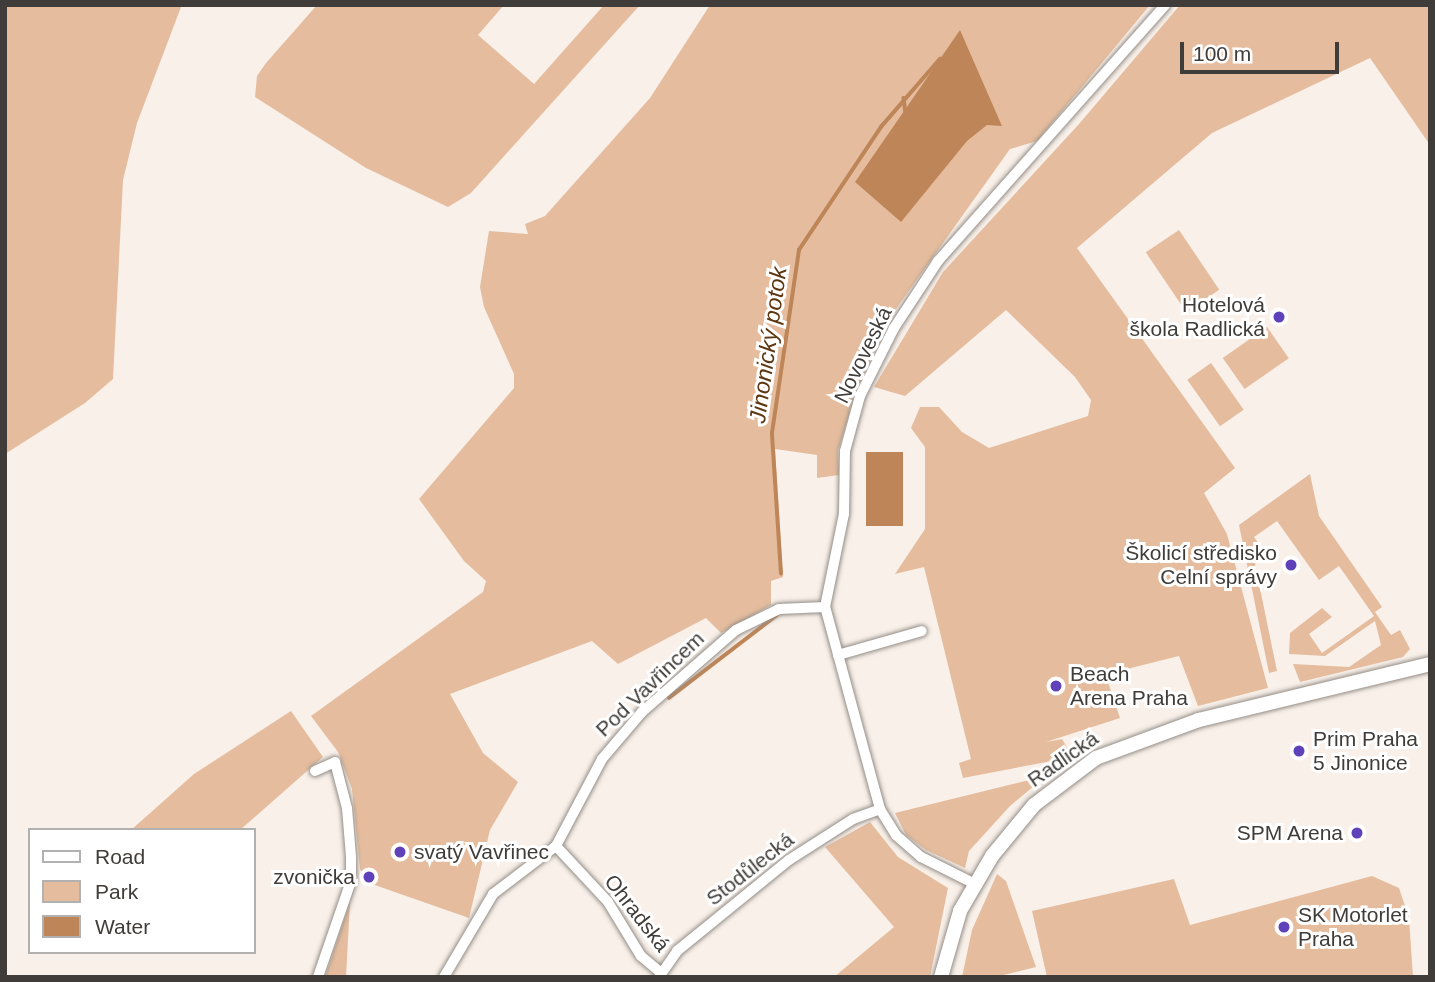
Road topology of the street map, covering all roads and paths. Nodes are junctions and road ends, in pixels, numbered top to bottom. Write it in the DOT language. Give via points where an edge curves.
graph roads {
  1 [pos="1165,5"];
  2 [pos="825,607"];
  3 [pos="922,631"];
  4 [pos="838,655"];
  5 [pos="1430,664"];
  6 [pos="315,771"];
  7 [pos="880,809"];
  8 [pos="556,846"];
  9 [pos="974,883"];
  10 [pos="659,974"];
  11 [pos="318,977"];
  12 [pos="444,977"];
  13 [pos="941,977"];
  1 -- 2 [label="street, Novoveská" via="938,261 894,328 860,396 845,451 844,514"];
  2 -- 4 [label="street, Novoveská"];
  2 -- 8 [label="street, Pod Vavřincem" via="779,609 715,645 617,737"];
  3 -- 4 [label="street"];
  4 -- 7 [label="street, Novoveská"];
  5 -- 9 [label="main road, Radlická" via="1199,720 1124,744 1049,790 1019,820"];
  6 -- 11 [label="street" via="335,762 347,808 351,881"];
  7 -- 9 [label="street, Novoveská" via="897,835 921,857"];
  7 -- 10 [label="street, Stodůlecká" via="853,819 789,860 677,951"];
  8 -- 10 [label="street, Ohradská" via="608,902 641,956"];
  8 -- 12 [label="street, Pod Vavřincem" via="493,894"];
  9 -- 13 [label="main road, Radlická" via="952,933"];
}
